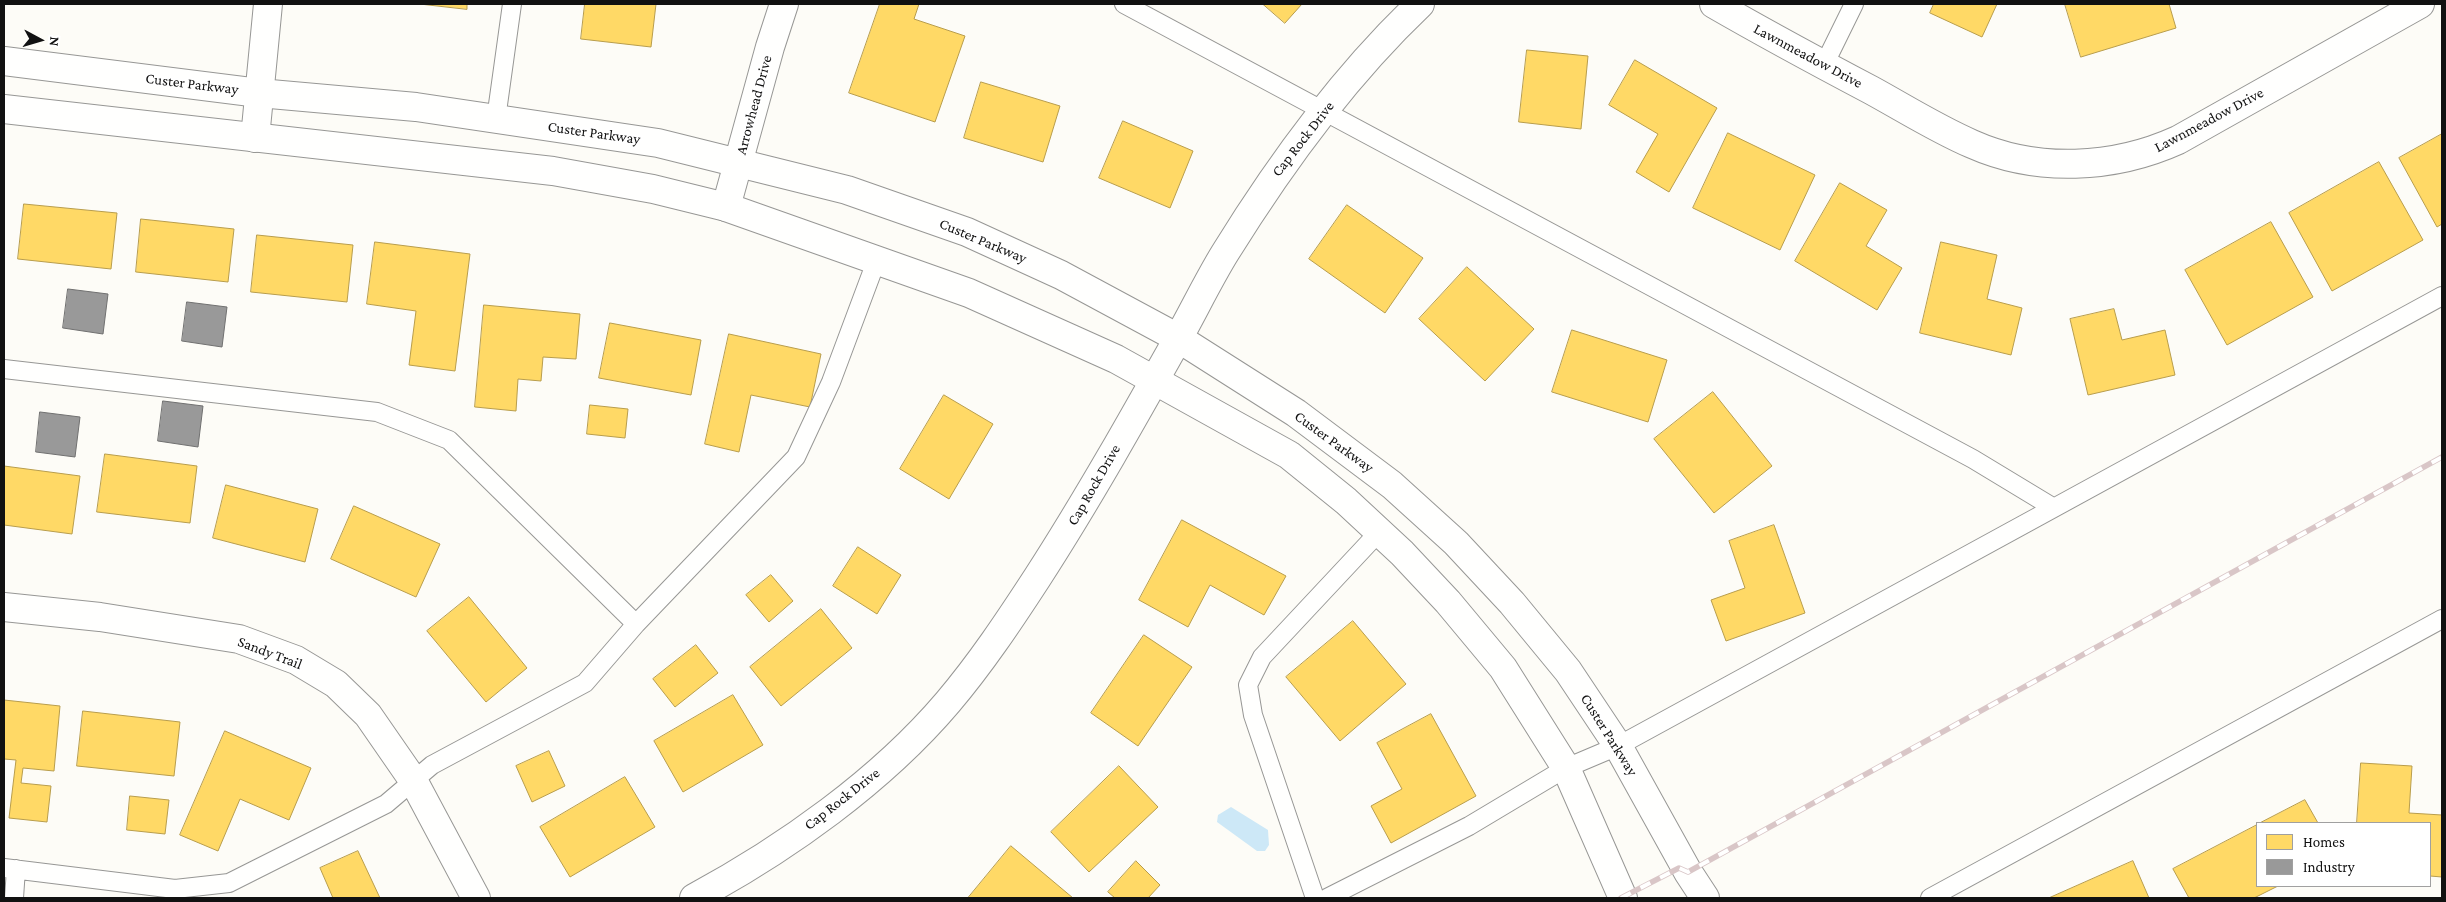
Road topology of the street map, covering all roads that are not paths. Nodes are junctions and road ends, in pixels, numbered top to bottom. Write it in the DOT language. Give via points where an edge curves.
graph roads {
  1 [pos="268,4"];
  2 [pos="512,4"];
  3 [pos="784,4"];
  4 [pos="1124,4"];
  5 [pos="1420,4"];
  6 [pos="1714,4"];
  7 [pos="1854,4"];
  8 [pos="2420,4"];
  9 [pos="4,61"];
  10 [pos="1824,65"];
  11 [pos="259,93"];
  12 [pos="4,109"];
  13 [pos="1325,112"];
  14 [pos="496,119"];
  15 [pos="255,138"];
  16 [pos="738,162"];
  17 [pos="726,207"];
  18 [pos="877,259"];
  19 [pos="2442,296"];
  20 [pos="1178,338"];
  21 [pos="4,369"];
  22 [pos="1153,380"];
  23 [pos="2054,508"];
  24 [pos="1379,532"];
  25 [pos="4,607"];
  26 [pos="2442,619"];
  27 [pos="636,624"];
  28 [pos="1618,746"];
  29 [pos="1566,768"];
  30 [pos="413,780"];
  31 [pos="10,869"];
  32 [pos="14,898"];
  33 [pos="476,898"];
  34 [pos="694,898"];
  35 [pos="1315,898"];
  36 [pos="1327,898"];
  37 [pos="1624,898"];
  38 [pos="1705,898"];
  39 [pos="1930,898"];
  1 -- 11 [label="street"];
  2 -- 14 [label="lane"];
  3 -- 16 [label="street, Arrowhead Drive"];
  4 -- 13 [label="lane"];
  5 -- 13 [label="street, Cap Rock Drive" via="1382,40"];
  6 -- 10 [label="street, Lawnmeadow Drive"];
  7 -- 10 [label="lane"];
  8 -- 10 [label="street, Lawnmeadow Drive" via="2178,140 2156,150 2106,162 2040,162 1994,152 1972,144"];
  9 -- 11 [label="street, Custer Parkway"];
  11 -- 14 [label="street, Custer Parkway" via="416,107"];
  11 -- 15 [label="street"];
  12 -- 15 [label="street"];
  13 -- 20 [label="street, Cap Rock Drive" via="1271,180"];
  13 -- 23 [label="lane" via="1973,459"];
  14 -- 16 [label="street, Custer Parkway" via="658,142"];
  15 -- 17 [label="street" via="553,171 653,189"];
  16 -- 17 [label="street, Arrowhead Drive"];
  16 -- 20 [label="street, Custer Parkway" via="847,190 967,232 1061,275"];
  17 -- 18 [label="street"];
  18 -- 22 [label="street" via="969,293 1070,336"];
  18 -- 27 [label="lane" via="831,382 796,457"];
  19 -- 23 [label="lane"];
  20 -- 22 [label="street, Cap Rock Drive"];
  20 -- 28 [label="street, Custer Parkway" via="1304,419 1392,485 1456,542 1568,671"];
  21 -- 27 [label="lane" via="377,412 449,440"];
  22 -- 24 [label="street" via="1289,455 1346,500"];
  22 -- 34 [label="street, Cap Rock Drive" via="1082,508 993,646 947,703 862,785 791,839"];
  23 -- 28 [label="lane"];
  24 -- 29 [label="street" via="1448,602 1503,668"];
  24 -- 35 [label="lane" via="1262,657 1248,685 1252,715"];
  25 -- 30 [label="street, Sandy Trail" via="239,639 296,660 336,684 368,715"];
  26 -- 39 [label="lane"];
  27 -- 30 [label="lane" via="585,683 432,765"];
  28 -- 29 [label="lane"];
  28 -- 38 [label="street, Custer Parkway"];
  29 -- 36 [label="lane" via="1469,826"];
  29 -- 37 [label="street"];
  30 -- 31 [label="lane" via="386,804 229,882 175,889"];
  30 -- 33 [label="street, Sandy Trail"];
  31 -- 32 [label="lane"];
}
